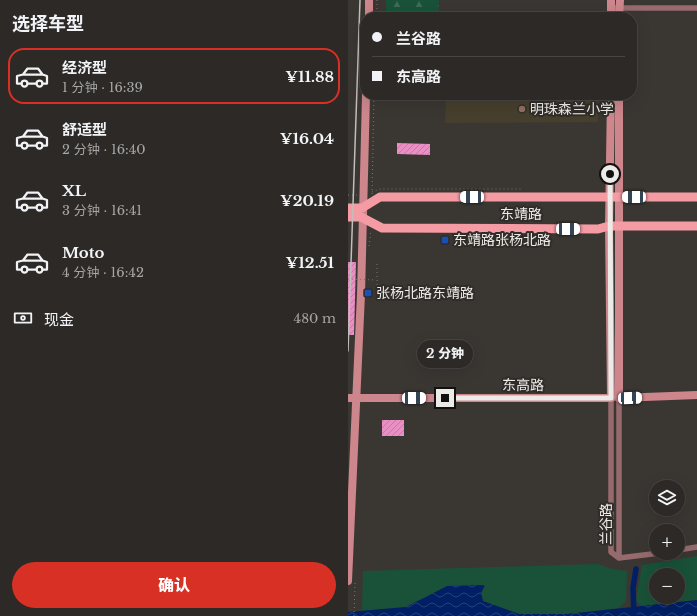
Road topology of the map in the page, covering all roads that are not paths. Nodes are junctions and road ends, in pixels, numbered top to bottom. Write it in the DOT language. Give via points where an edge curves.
graph roads {
  1 [pos="369,0"];
  2 [pos="615,4"];
  3 [pos="697,8"];
  4 [pos="369,12"];
  5 [pos="366,100"];
  6 [pos="610,100"];
  7 [pos="619,100"];
  8 [pos="614,197"];
  9 [pos="697,197"];
  10 [pos="348,208"];
  11 [pos="362,212"];
  12 [pos="348,217"];
  13 [pos="614,226"];
  14 [pos="697,226"];
  15 [pos="697,395"];
  16 [pos="352,398"];
  17 [pos="615,398"];
  18 [pos="697,546"];
  19 [pos="685,549"];
  20 [pos="649,554"];
  21 [pos="348,581"];
  1 -- 4 [label="street"];
  2 -- 3 [label="street"];
  5 -- 11 [label="street"];
  6 -- 8 [label="street, 兰谷路"];
  7 -- 8 [label="street, 兰谷路"];
  8 -- 9 [label="main road, 东靖路"];
  8 -- 11 [label="main road, 东靖路" via="380,197"];
  8 -- 13 [label="street, 兰谷路"];
  10 -- 11 [label="main road, 东靖路"];
  11 -- 12 [label="main road, 东靖路"];
  11 -- 13 [label="main road, 东靖路" via="382,228 598,229"];
  11 -- 16 [label="street" via="361,294"];
  13 -- 14 [label="main road, 东靖路"];
  13 -- 17 [label="street, 兰谷路"];
  15 -- 17 [label="street, 东高路"];
  16 -- 17 [label="street, 东高路"];
  16 -- 21 [label="street"];
  17 -- 20 [label="street, 兰谷路" via="619,558"];
  18 -- 19 [label="street"];
}
